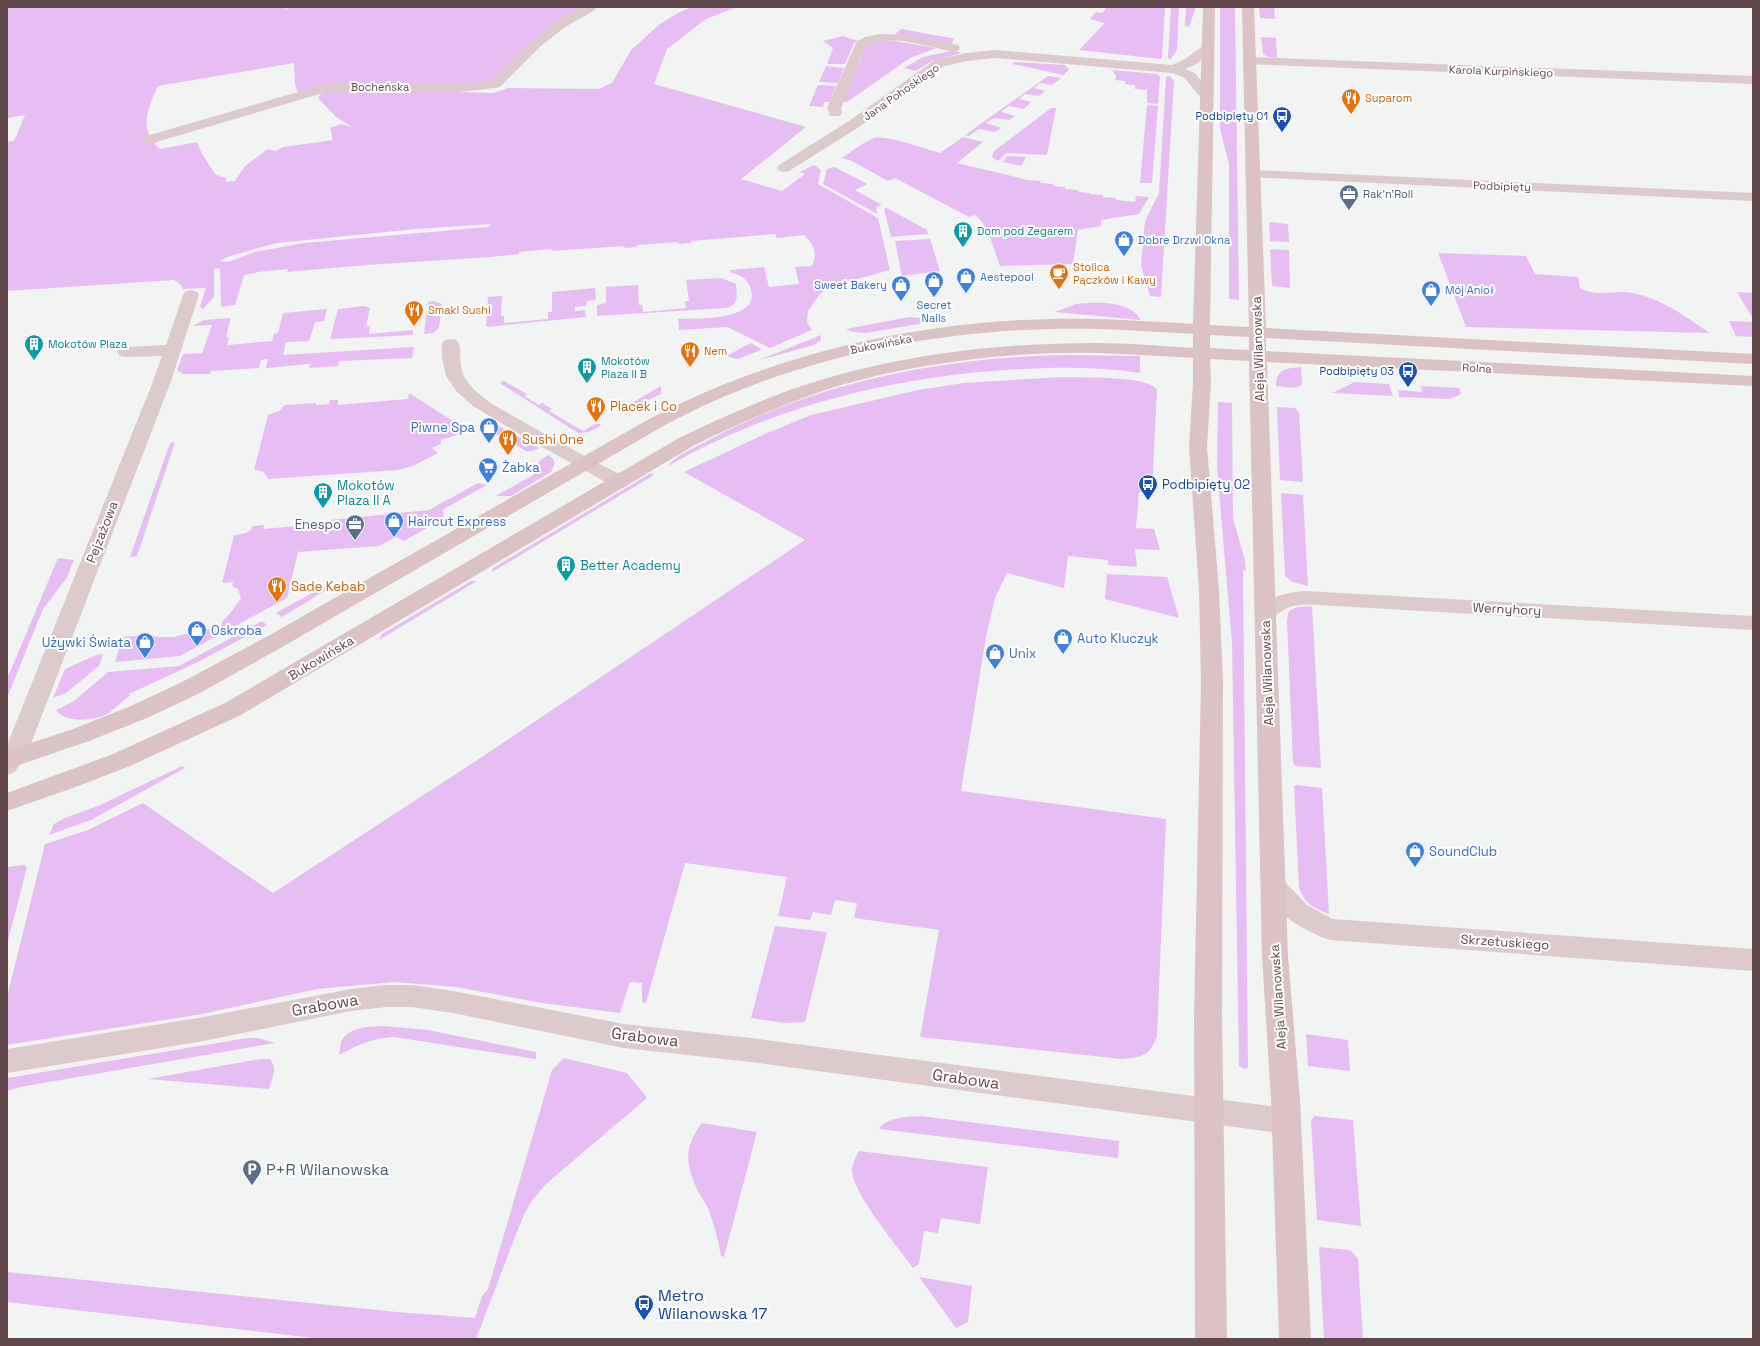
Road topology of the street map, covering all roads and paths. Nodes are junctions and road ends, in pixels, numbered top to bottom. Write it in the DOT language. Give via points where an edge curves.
graph roads {
  1 [pos="590,7"];
  2 [pos="1209,7"];
  3 [pos="1248,7"];
  4 [pos="954,48"];
  5 [pos="1208,49"];
  6 [pos="1249,61"];
  7 [pos="1174,68"];
  8 [pos="1753,80"];
  9 [pos="1206,95"];
  10 [pos="835,113"];
  11 [pos="148,140"];
  12 [pos="784,168"];
  13 [pos="1252,174"];
  14 [pos="1753,197"];
  15 [pos="191,295"];
  16 [pos="1258,332"];
  17 [pos="1201,341"];
  18 [pos="451,344"];
  19 [pos="172,350"];
  20 [pos="126,352"];
  21 [pos="1259,356"];
  22 [pos="1753,359"];
  23 [pos="1753,381"];
  24 [pos="584,463"];
  25 [pos="620,482"];
  26 [pos="1265,613"];
  27 [pos="1753,623"];
  28 [pos="8,762"];
  29 [pos="7,802"];
  30 [pos="1273,886"];
  31 [pos="1753,960"];
  32 [pos="7,1061"];
  33 [pos="1208,1111"];
  34 [pos="1286,1121"];
  35 [pos="1211,1339"];
  36 [pos="1295,1339"];
  1 -- 11 [label="street, Bocheńska" via="561,24 538,42 491,85 459,88 359,87 322,90"];
  2 -- 5 [label="main road"];
  3 -- 6 [label="main road, Aleja Wilanowska"];
  4 -- 10 [label="street" via="888,37 866,40 859,50 834,108"];
  5 -- 7 [label="street, Jana Pohoskiego" via="1190,62"];
  5 -- 9 [label="main road"];
  6 -- 8 [label="street, Karola Kurpińskiego"];
  6 -- 13 [label="main road, Aleja Wilanowska"];
  7 -- 9 [label="street, Jana Pohoskiego" via="1190,76"];
  7 -- 12 [label="street, Jana Pohoskiego" via="995,54 967,57 940,64 854,124"];
  9 -- 17 [label="main road"];
  13 -- 14 [label="street, Podbipięty"];
  13 -- 16 [label="main road, Aleja Wilanowska"];
  15 -- 19 [label="street, Pejzażowa"];
  16 -- 17 [label="main road, Rolna"];
  16 -- 21 [label="main road, Aleja Wilanowska"];
  16 -- 22 [label="main road, Rolna"];
  17 -- 21 [label="main road, Rolna"];
  17 -- 24 [label="main road, Bukowińska" via="1100,324 1010,326 935,334 854,349 770,373 706,398"];
  17 -- 25 [label="main road, Bukowińska" via="1098,348 1024,349 899,365 803,391 749,411 686,442"];
  17 -- 33 [label="main road" via="1202,382 1198,447 1209,590 1212,682"];
  18 -- 24 [label="street" via="454,374 469,394 503,418"];
  19 -- 20 [label="street"];
  19 -- 28 [label="street, Pejzażowa" via="161,384 18,746"];
  21 -- 23 [label="main road, Rolna"];
  21 -- 26 [label="main road, Aleja Wilanowska"];
  24 -- 25 [label="street"];
  24 -- 28 [label="main road, Bukowińska" via="190,688 114,722"];
  25 -- 29 [label="main road, Bukowińska" via="232,709 121,762"];
  26 -- 27 [label="street, Wernyhory" via="1287,600 1319,598"];
  26 -- 30 [label="main road, Aleja Wilanowska"];
  30 -- 31 [label="street, Skrzetuskiego" via="1282,898 1304,917 1330,928"];
  30 -- 34 [label="main road, Aleja Wilanowska"];
  32 -- 33 [label="street, Grabowa" via="198,1030 351,1000 412,996 624,1036 751,1050"];
  33 -- 34 [label="street, Grabowa"];
  33 -- 35 [label="main road"];
  34 -- 36 [label="main road, Aleja Wilanowska"];
}
